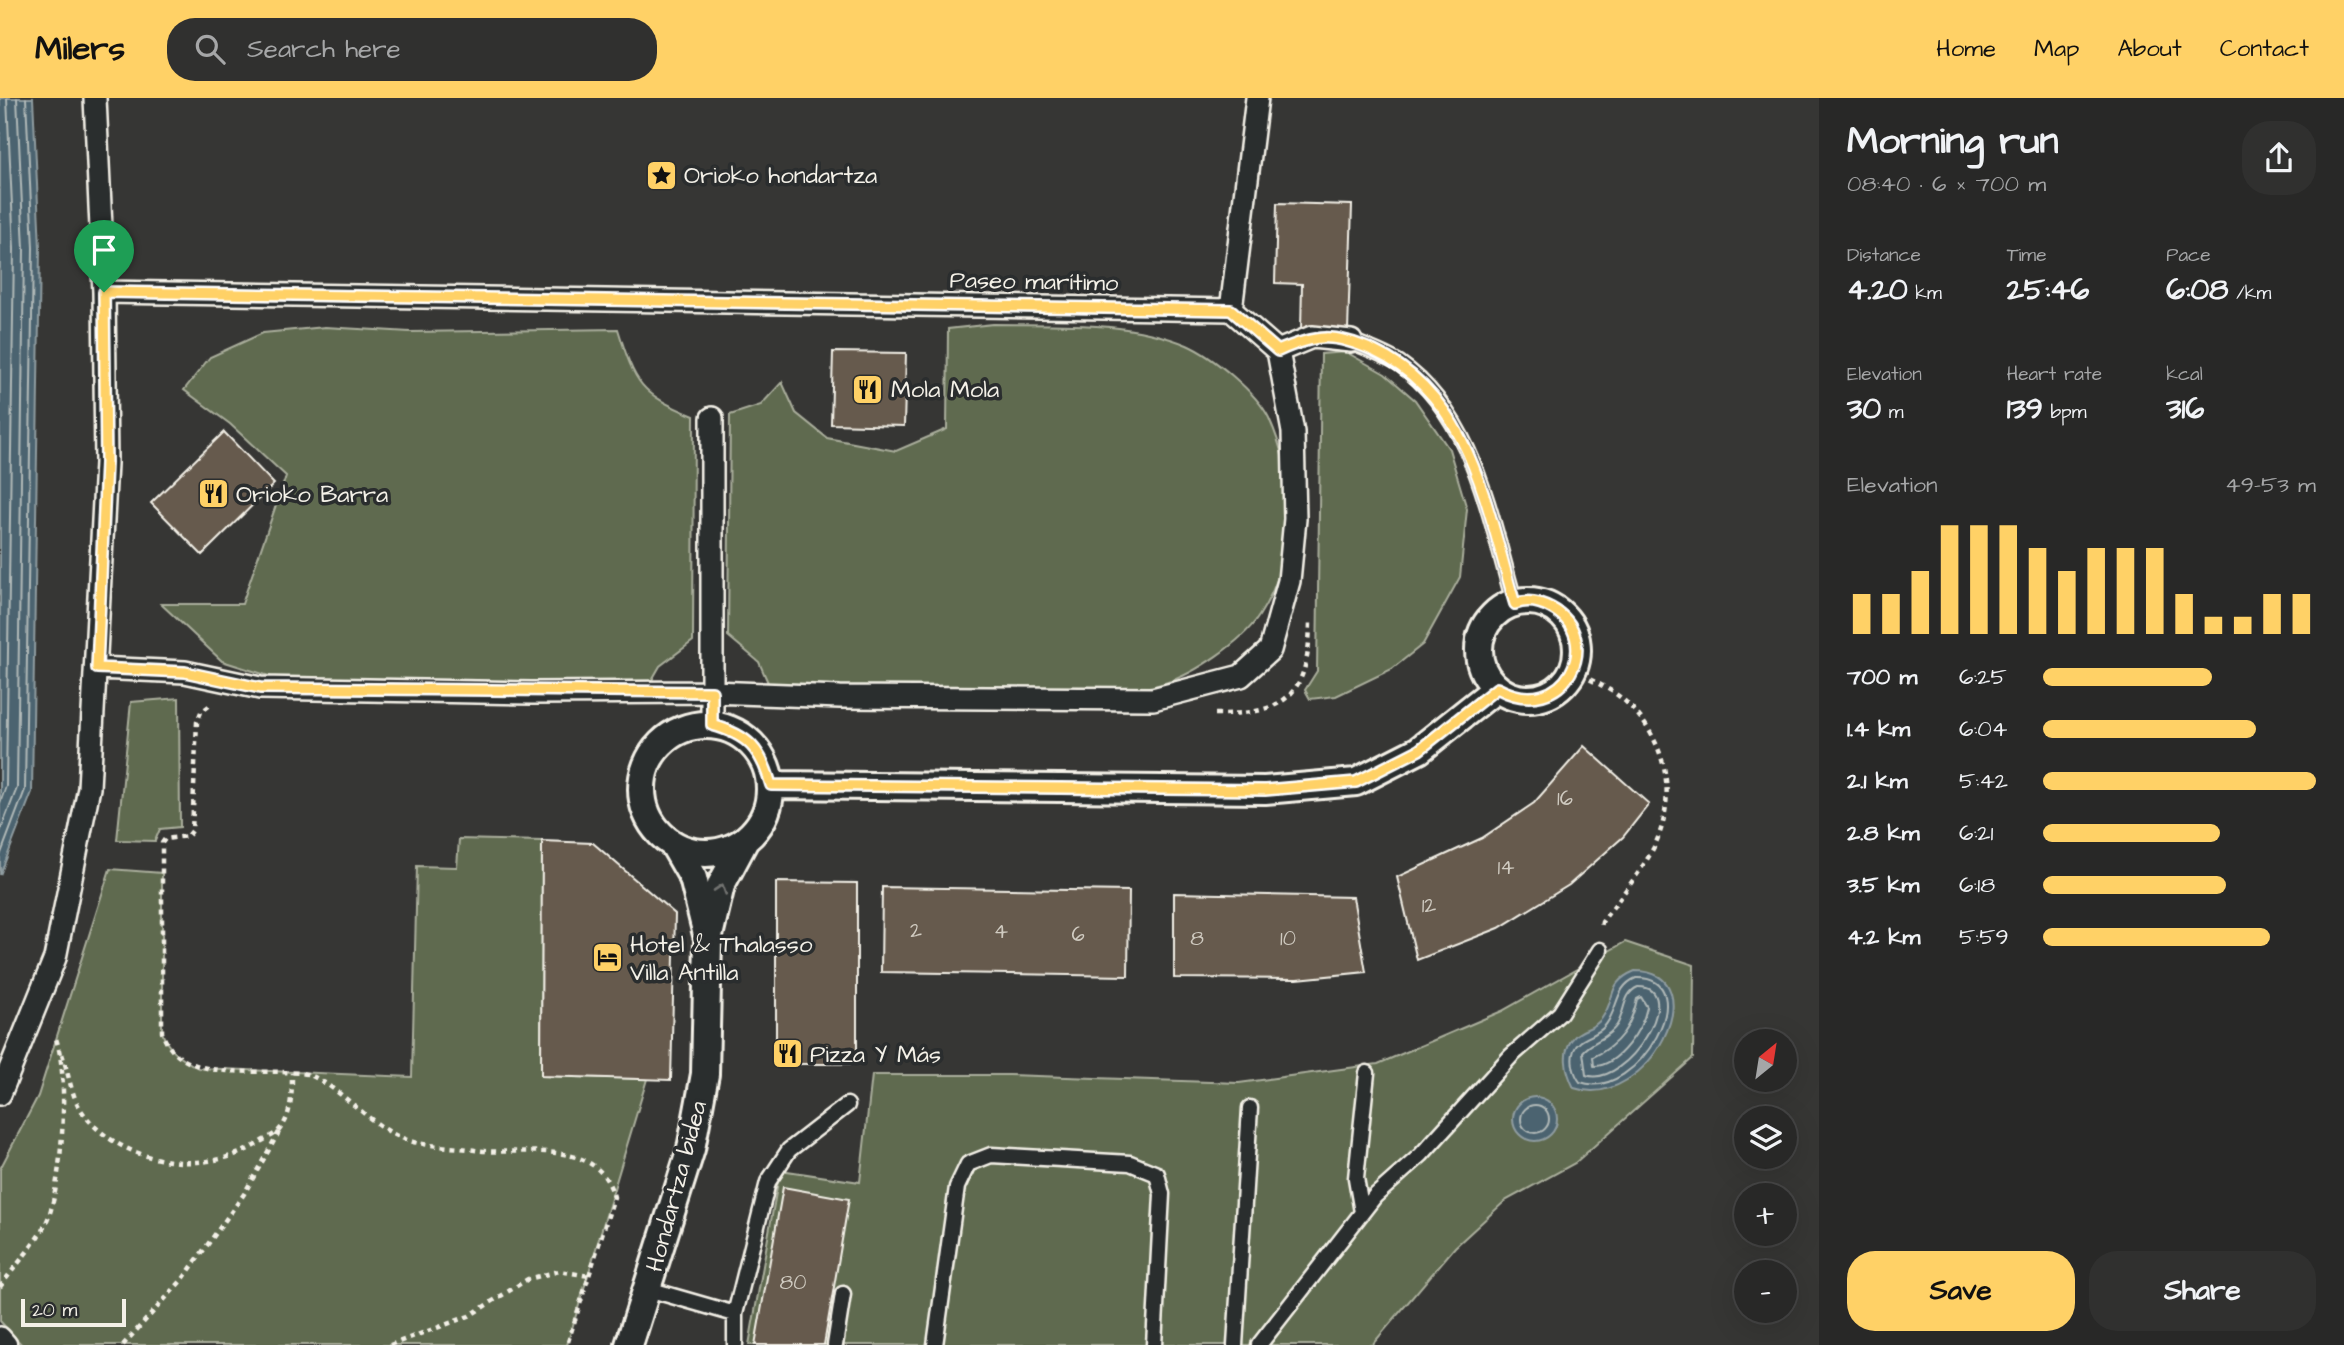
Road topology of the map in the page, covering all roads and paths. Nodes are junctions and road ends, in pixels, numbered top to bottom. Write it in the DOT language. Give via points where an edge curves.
graph roads {
  1 [pos="95,98"];
  2 [pos="1257,98"];
  3 [pos="104,292"];
  4 [pos="1231,310"];
  5 [pos="1351,341"];
  6 [pos="1278,351"];
  7 [pos="712,418"];
  8 [pos="1515,604"];
  9 [pos="1310,612"];
  10 [pos="97,668"];
  11 [pos="1572,671"];
  12 [pos="1497,688"];
  13 [pos="712,692"];
  14 [pos="220,704"];
  15 [pos="1210,714"];
  16 [pos="712,725"];
  17 [pos="771,785"];
  18 [pos="744,842"];
  19 [pos="674,845"];
  20 [pos="708,940"];
  21 [pos="1600,950"];
  22 [pos="39,997"];
  23 [pos="62,1054"];
  24 [pos="292,1073"];
  25 [pos="1367,1073"];
  26 [pos="0,1094"];
  27 [pos="847,1105"];
  28 [pos="1250,1108"];
  29 [pos="281,1128"];
  30 [pos="1362,1212"];
  31 [pos="589,1276"];
  32 [pos="0,1287"];
  33 [pos="648,1289"];
  34 [pos="843,1294"];
  35 [pos="735,1314"];
  36 [pos="0,1338"];
  37 [pos="6,1345"];
  38 [pos="123,1345"];
  39 [pos="390,1345"];
  40 [pos="568,1345"];
  41 [pos="629,1345"];
  42 [pos="735,1345"];
  43 [pos="835,1345"];
  44 [pos="935,1345"];
  45 [pos="1154,1345"];
  46 [pos="1236,1345"];
  47 [pos="1259,1345"];
  1 -- 3 [label="street"];
  2 -- 4 [label="street"];
  3 -- 4 [label="street, Paseo marítimo"];
  3 -- 10 [label="street" via="106,463"];
  4 -- 6 [label="street"];
  5 -- 6 [label="street" via="1312,337"];
  5 -- 8 [label="lane" via="1407,369 1434,394 1453,422 1471,455"];
  6 -- 13 [label="street" via="1293,432 1295,519 1289,581 1270,650 1241,676 1153,699"];
  7 -- 13 [label="street"];
  8 -- 11 [label="street" via="1542,603 1568,622 1577,653"];
  8 -- 12 [label="street" via="1492,617 1481,634 1481,663"];
  9 -- 15 [label="path" via="1309,654 1303,675 1290,694 1273,708 1251,715"];
  10 -- 13 [label="street" via="185,672 260,688"];
  10 -- 22 [label="street" via="89,788 55,958"];
  11 -- 12 [label="street" via="1561,686 1545,696 1528,699"];
  11 -- 21 [label="path" via="1627,702 1650,729 1664,760 1668,787 1654,846 1602,922"];
  12 -- 17 [label="street" via="1419,750 1356,782 1265,790"];
  13 -- 16 [label="street"];
  14 -- 24 [label="path" via="201,712 197,722 192,831 162,843 162,1032 179,1058 198,1068"];
  16 -- 17 [label="street" via="734,731 752,745 765,764"];
  16 -- 19 [label="street" via="671,735 645,767 645,811"];
  17 -- 18 [label="street" via="759,827"];
  18 -- 19 [label="street" via="709,854"];
  20 -- 18 [label="street, one-way" via="722,885"];
  19 -- 20 [label="street" via="693,878"];
  20 -- 33 [label="street, Hondartza bidea" via="705,1074 691,1149"];
  21 -- 30 [label="lane" via="1560,1013 1511,1056"];
  22 -- 23 [label="path"];
  22 -- 26 [label="street"];
  23 -- 29 [label="path" via="80,1109 115,1143 161,1160 207,1163 244,1154"];
  23 -- 32 [label="path" via="59,1165 48,1219"];
  24 -- 29 [label="path" via="292,1098"];
  24 -- 31 [label="path" via="310,1075 402,1139 484,1151 539,1151 577,1157 594,1165 609,1180 614,1196"];
  25 -- 30 [label="lane" via="1356,1178"];
  27 -- 35 [label="lane" via="789,1150 768,1182"];
  28 -- 46 [label="lane"];
  29 -- 38 [label="path" via="244,1194 183,1279"];
  30 -- 47 [label="lane"];
  31 -- 39 [label="path" via="559,1271 528,1279 469,1316"];
  31 -- 40 [label="path"];
  33 -- 35 [label="lane"];
  33 -- 41 [label="street, Hondartza bidea"];
  34 -- 43 [label="lane"];
  35 -- 42 [label="lane"];
  36 -- 37 [label="street"];
  44 -- 45 [label="lane" via="957,1187 968,1164 991,1155 1130,1163 1157,1174 1162,1194"];
}
